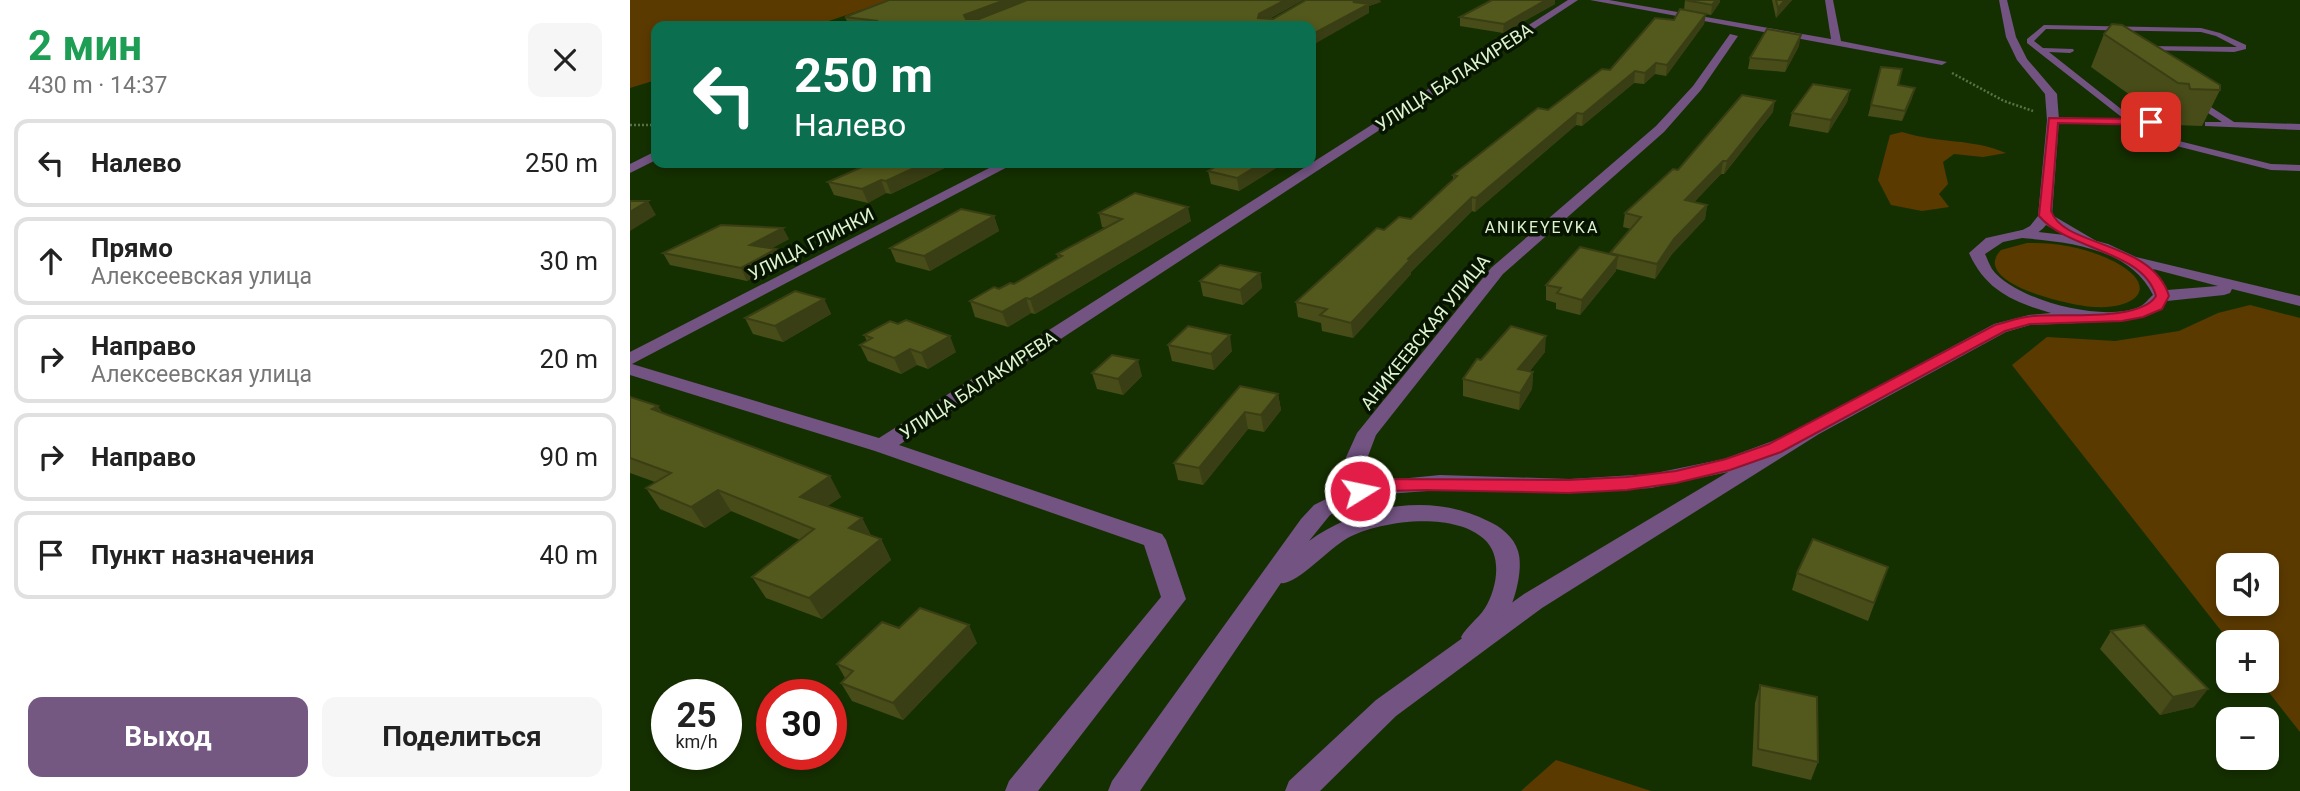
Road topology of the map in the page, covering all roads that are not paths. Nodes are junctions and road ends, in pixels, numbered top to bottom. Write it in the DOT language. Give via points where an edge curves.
graph roads {
  1 [pos="1574,0"];
  2 [pos="1594,0"];
  3 [pos="1829,0"];
  4 [pos="2003,0"];
  5 [pos="1732,36"];
  6 [pos="1836,42"];
  7 [pos="2138,48"];
  8 [pos="2042,50"];
  9 [pos="2070,51"];
  10 [pos="1942,62"];
  11 [pos="2188,95"];
  12 [pos="2053,118"];
  13 [pos="2133,122"];
  14 [pos="2168,123"];
  15 [pos="2207,124"];
  16 [pos="2231,124"];
  17 [pos="2300,127"];
  18 [pos="651,158"];
  19 [pos="1316,166"];
  20 [pos="999,168"];
  21 [pos="1313,168"];
  22 [pos="2300,168"];
  23 [pos="630,170"];
  24 [pos="2045,216"];
  25 [pos="2022,234"];
  26 [pos="2093,245"];
  27 [pos="2127,258"];
  28 [pos="1989,278"];
  29 [pos="2253,291"];
  30 [pos="2162,296"];
  31 [pos="2300,301"];
  32 [pos="2095,316"];
  33 [pos="2000,328"];
  34 [pos="630,359"];
  35 [pos="630,369"];
  36 [pos="1812,430"];
  37 [pos="882,446"];
  38 [pos="1360,491"];
  39 [pos="1248,610"];
  40 [pos="1460,654"];
  41 [pos="1020,791"];
  42 [pos="1123,791"];
  43 [pos="1300,791"];
  1 -- 19 [label="street, УЛИЦА БАЛАКИРЕВА"];
  2 -- 6 [label="street"];
  3 -- 6 [label="street"];
  4 -- 12 [label="street" via="2011,37 2022,60 2051,94"];
  5 -- 38 [label="street, АНИКЕЕВСКАЯ УЛИЦА" via="1697,88 1660,129 1497,271 1367,433 1354,464"];
  6 -- 10 [label="street"];
  7 -- 8 [label="lane" via="2243,47 2201,30 2043,27 2030,41"];
  8 -- 9 [label="lane"];
  8 -- 13 [label="lane"];
  11 -- 16 [label="lane"];
  12 -- 13 [label="lane"];
  12 -- 24 [label="street"];
  13 -- 14 [label="lane"];
  13 -- 22 [label="lane" via="2152,137 2271,167"];
  15 -- 16 [label="lane"];
  16 -- 17 [label="lane"];
  18 -- 23 [label="street"];
  20 -- 34 [label="street, УЛИЦА ГЛИНКИ"];
  21 -- 37 [label="street, УЛИЦА БАЛАКИРЕВА"];
  24 -- 25 [label="street" via="2035,229"];
  24 -- 26 [label="street"];
  25 -- 26 [label="street"];
  25 -- 28 [label="street" via="1985,243 1977,253 1978,265"];
  26 -- 27 [label="street"];
  27 -- 29 [label="street"];
  27 -- 30 [label="street" via="2159,283"];
  28 -- 32 [label="street" via="2034,303"];
  28 -- 33 [label="street" via="2003,296"];
  29 -- 30 [label="street"];
  29 -- 31 [label="street"];
  30 -- 32 [label="street" via="2157,306 2143,313"];
  32 -- 33 [label="street" via="2029,320"];
  33 -- 36 [label="street"];
  35 -- 37 [label="street"];
  36 -- 38 [label="street" via="1730,464 1639,482 1385,485"];
  36 -- 40 [label="street" via="1533,601"];
  37 -- 41 [label="street, УЛИЦА БАЛАКИРЕВА" via="1154,540 1174,599"];
  38 -- 39 [label="street" via="1321,511"];
  39 -- 40 [label="street" via="1315,547 1354,525 1392,515 1444,514 1491,529 1508,555 1506,590 1497,611"];
  39 -- 42 [label="street"];
  40 -- 43 [label="street" via="1386,708"];
}
